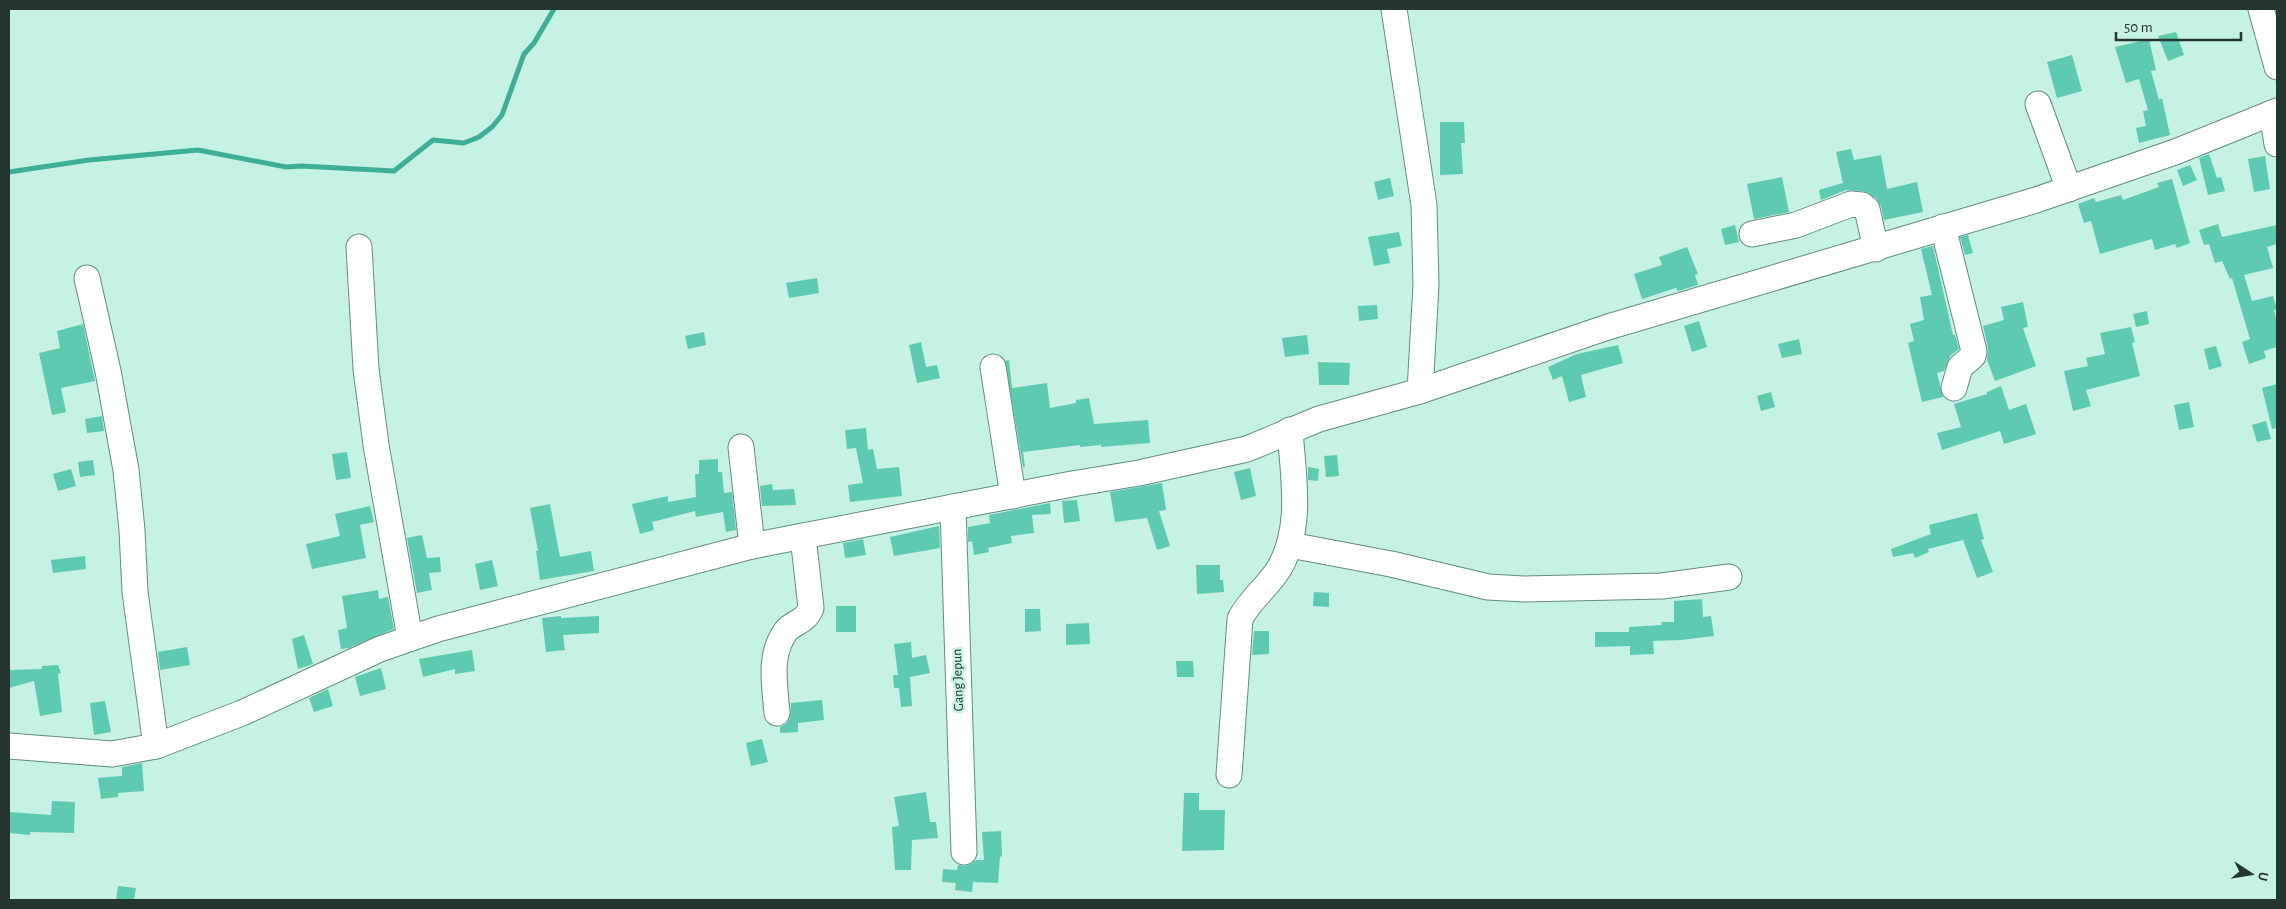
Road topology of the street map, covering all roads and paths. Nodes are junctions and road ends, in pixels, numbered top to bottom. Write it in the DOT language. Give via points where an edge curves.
graph roads {
  1 [pos="1394,9"];
  2 [pos="2261,9"];
  3 [pos="2277,67"];
  4 [pos="2038,104"];
  5 [pos="2274,112"];
  6 [pos="2277,144"];
  7 [pos="2069,189"];
  8 [pos="1944,227"];
  9 [pos="1752,234"];
  10 [pos="359,247"];
  11 [pos="1876,249"];
  12 [pos="87,278"];
  13 [pos="993,367"];
  14 [pos="1954,388"];
  15 [pos="1420,391"];
  16 [pos="1290,430"];
  17 [pos="741,447"];
  18 [pos="1013,496"];
  19 [pos="953,507"];
  20 [pos="803,536"];
  21 [pos="752,546"];
  22 [pos="1290,546"];
  23 [pos="1729,577"];
  24 [pos="410,638"];
  25 [pos="777,713"];
  26 [pos="9,746"];
  27 [pos="156,746"];
  28 [pos="1230,776"];
  29 [pos="964,852"];
  1 -- 15 [label="street" via="1424,205 1426,285"];
  2 -- 3 [label="street"];
  4 -- 7 [label="street"];
  5 -- 6 [label="street"];
  5 -- 7 [label="street" via="2176,152"];
  7 -- 8 [label="street"];
  8 -- 11 [label="street"];
  8 -- 14 [label="street" via="1974,351 1974,356 1960,367"];
  9 -- 11 [label="street" via="1796,225 1858,204 1867,209"];
  10 -- 24 [label="street" via="366,369"];
  11 -- 15 [label="street" via="1608,327"];
  12 -- 27 [label="street" via="126,470 135,592"];
  13 -- 18 [label="street"];
  15 -- 16 [label="street"];
  16 -- 18 [label="street" via="1247,449"];
  16 -- 22 [label="street" via="1295,505"];
  17 -- 21 [label="street"];
  18 -- 19 [label="street"];
  19 -- 20 [label="street"];
  19 -- 29 [label="street, Gang Jepun"];
  20 -- 21 [label="street"];
  20 -- 25 [label="street" via="812,608 808,616 786,630 777,647 774,663"];
  21 -- 24 [label="street"];
  22 -- 23 [label="street" via="1390,564 1488,587 1662,586"];
  22 -- 28 [label="street" via="1280,568 1240,619"];
  24 -- 27 [label="street" via="242,713"];
  26 -- 27 [label="street" via="112,754"];
}
